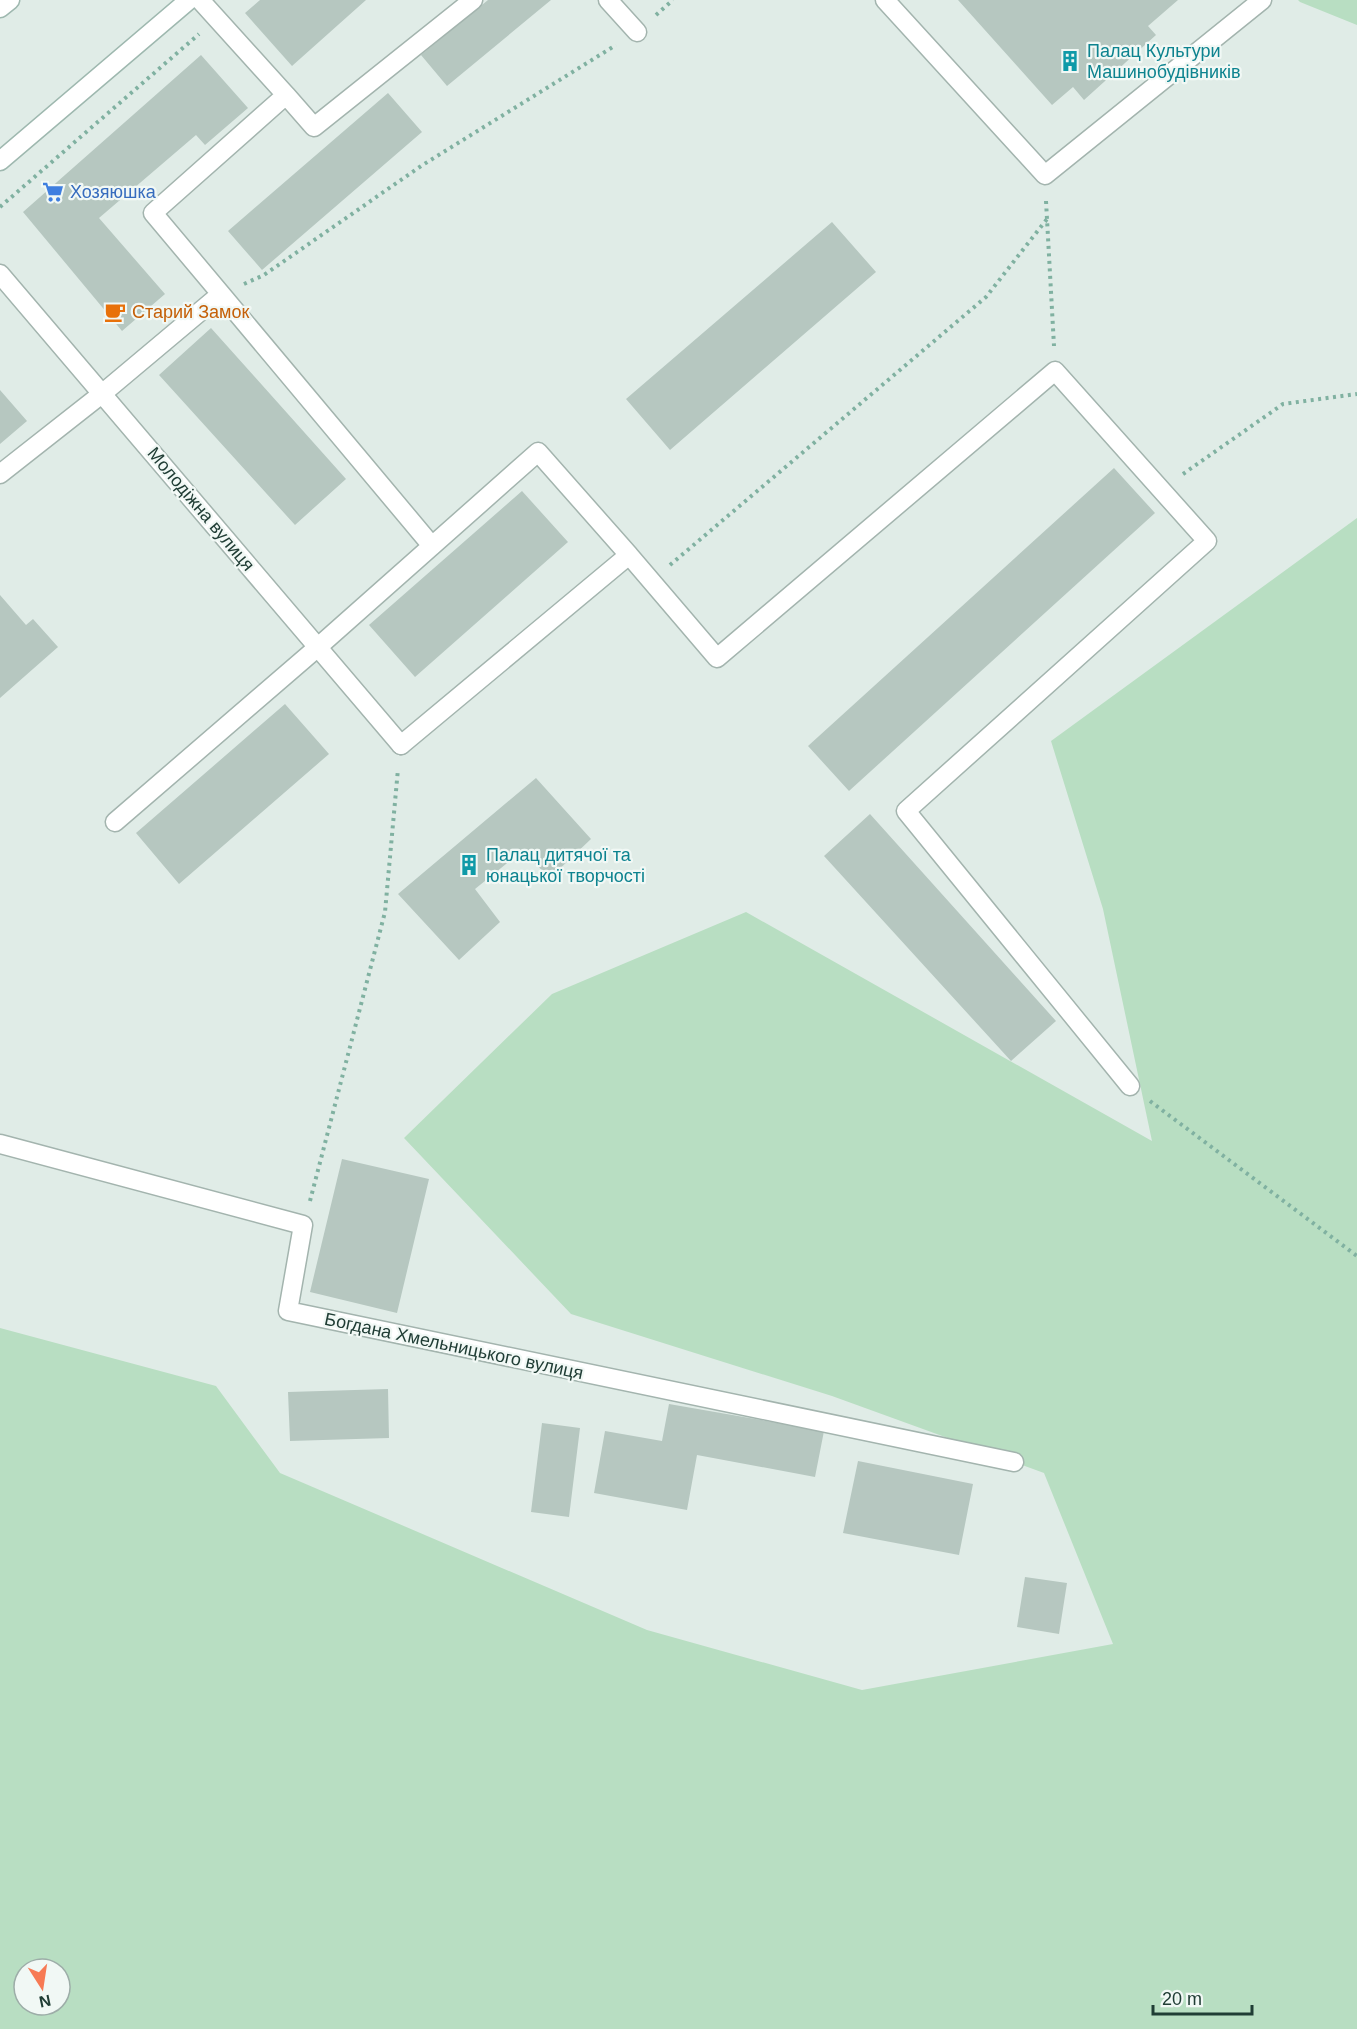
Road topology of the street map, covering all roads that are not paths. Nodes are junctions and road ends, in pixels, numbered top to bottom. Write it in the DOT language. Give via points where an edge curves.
graph roads {
  1 [pos="10,0"];
  2 [pos="189,0"];
  3 [pos="200,0"];
  4 [pos="473,0"];
  5 [pos="608,0"];
  6 [pos="885,0"];
  7 [pos="1262,0"];
  8 [pos="0,8"];
  9 [pos="637,32"];
  10 [pos="286,95"];
  11 [pos="0,161"];
  12 [pos="0,274"];
  13 [pos="221,294"];
  14 [pos="103,393"];
  15 [pos="0,474"];
  16 [pos="432,546"];
  17 [pos="629,555"];
  18 [pos="318,647"];
  19 [pos="115,822"];
  20 [pos="1130,1086"];
  21 [pos="0,1144"];
  22 [pos="1014,1462"];
  1 -- 8 [label="street"];
  2 -- 11 [label="street"];
  3 -- 10 [label="street"];
  4 -- 10 [label="street" via="314,127"];
  5 -- 9 [label="street"];
  6 -- 7 [label="street" via="1045,175"];
  10 -- 13 [label="street" via="153,213"];
  12 -- 14 [label="street, Молодіжна вулиця"];
  13 -- 14 [label="street"];
  13 -- 16 [label="street"];
  14 -- 15 [label="street"];
  14 -- 18 [label="street, Молодіжна вулиця"];
  16 -- 17 [label="street" via="538,452"];
  16 -- 18 [label="street"];
  17 -- 18 [label="street, Молодіжна вулиця" via="401,745"];
  17 -- 20 [label="street" via="717,658 1055,371 1207,541 906,811"];
  18 -- 19 [label="street"];
  21 -- 22 [label="street, Богдана Хмельницького вулиця" via="303,1225 288,1311"];
}
